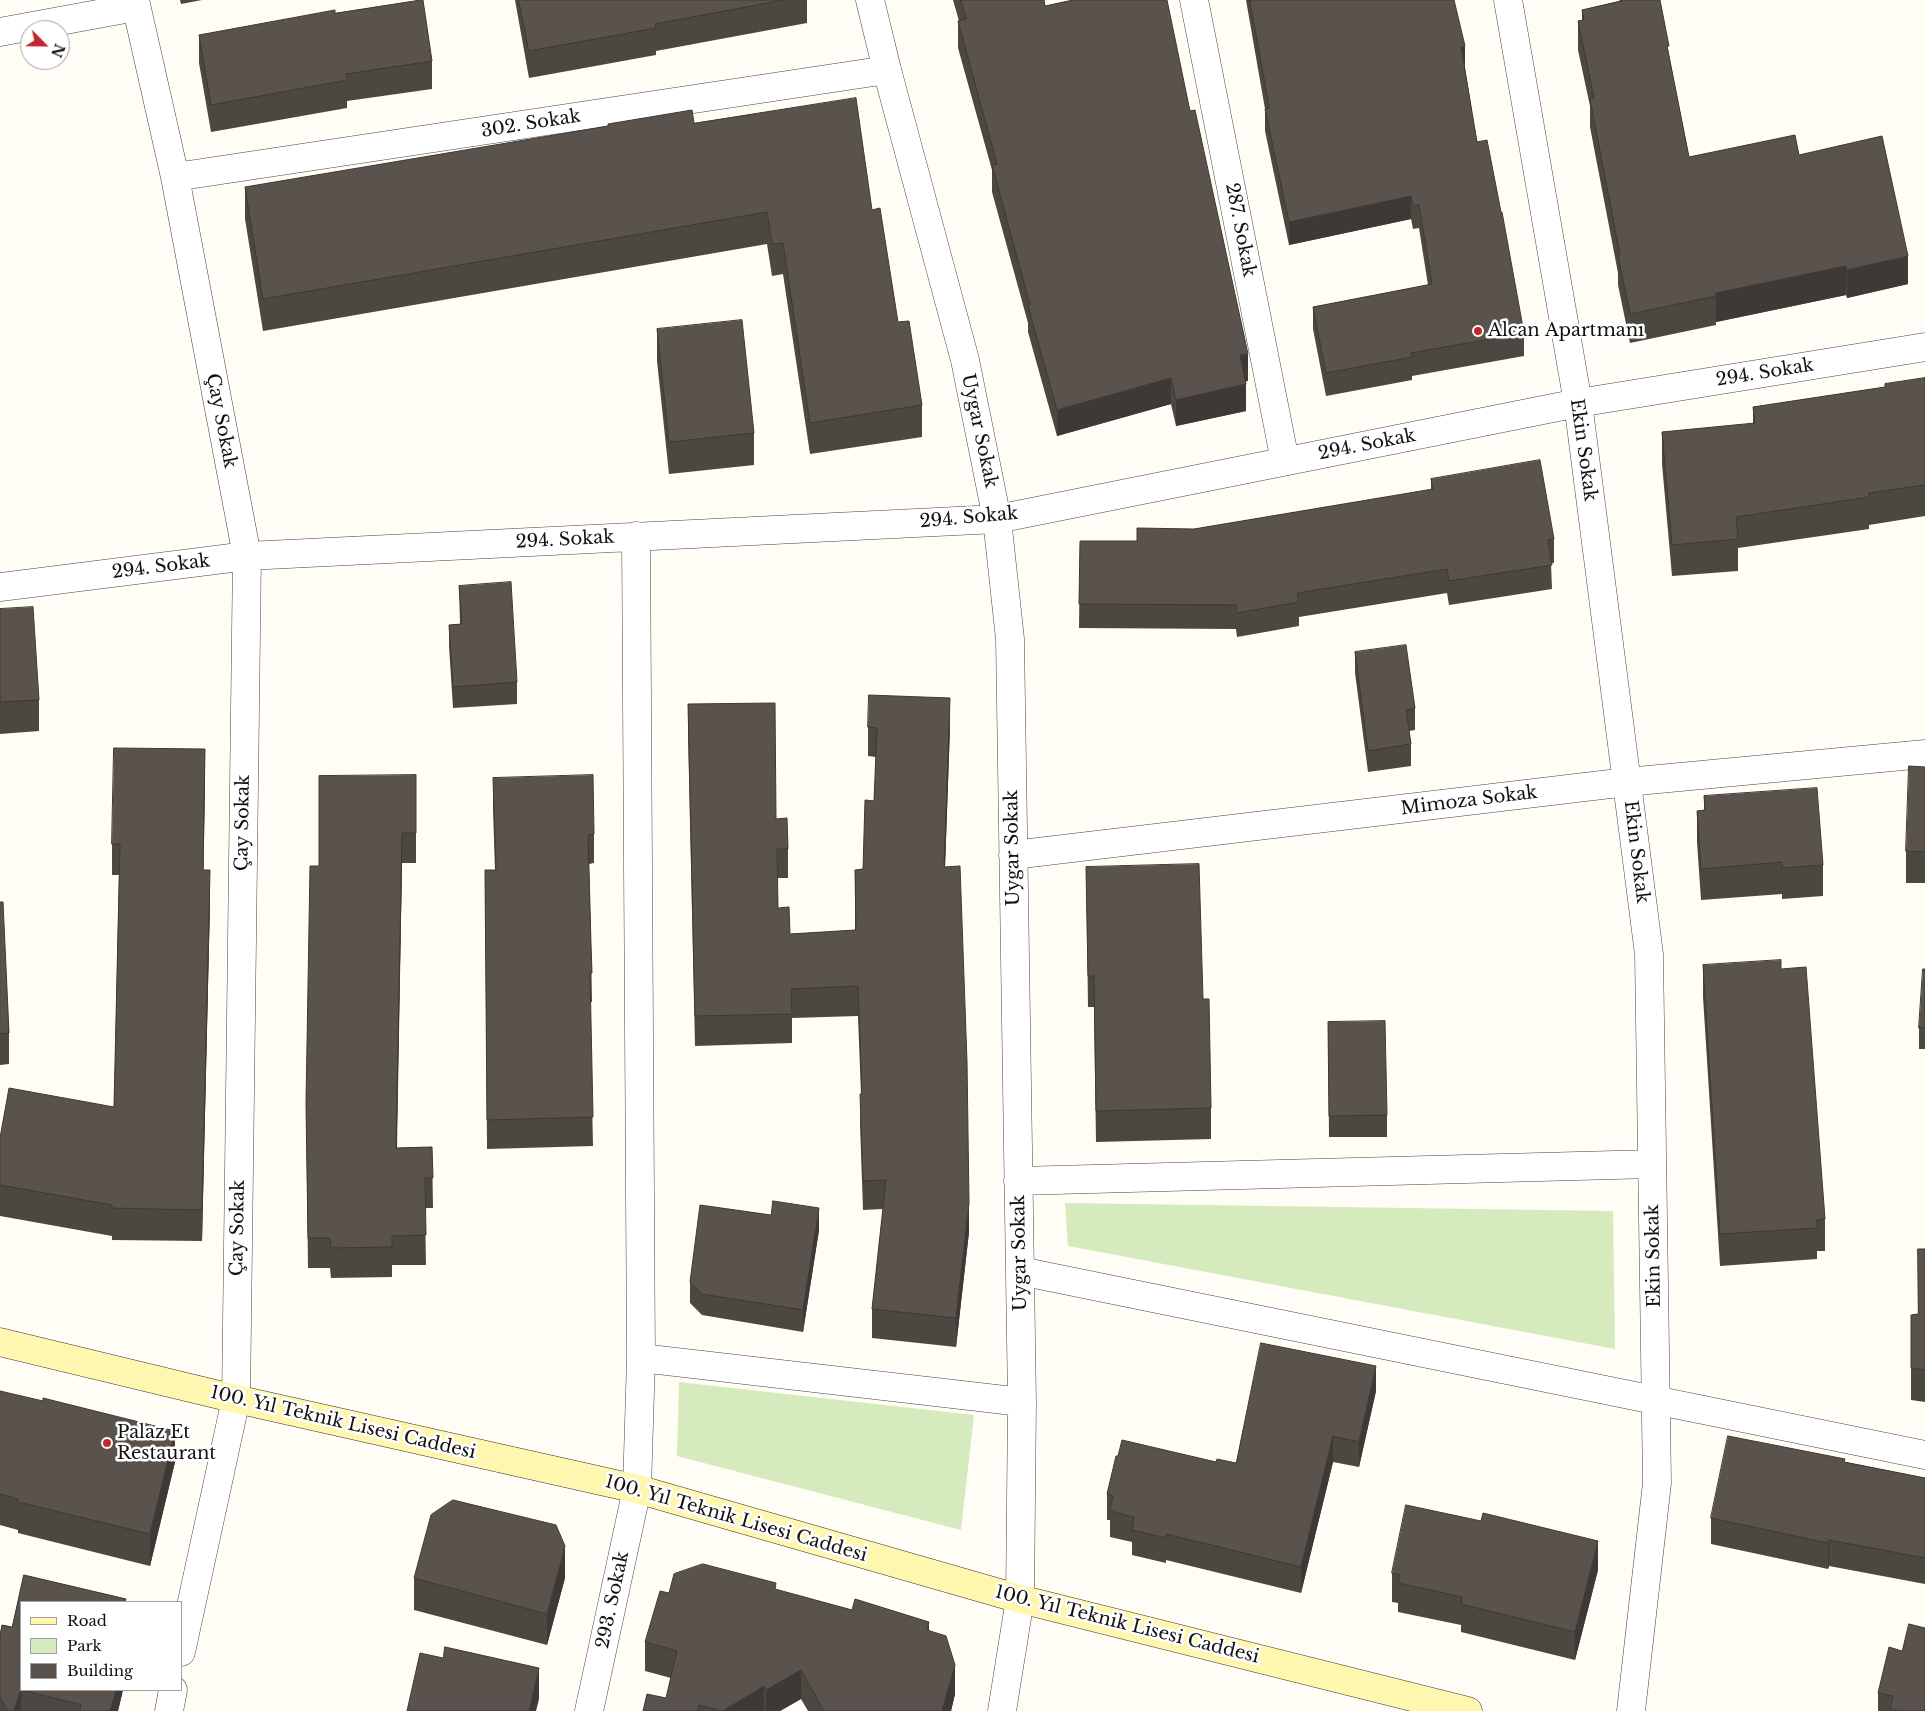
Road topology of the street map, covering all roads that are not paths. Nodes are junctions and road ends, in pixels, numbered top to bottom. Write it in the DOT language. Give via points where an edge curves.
graph roads {
  1 [pos="870,0"];
  2 [pos="1194,0"];
  3 [pos="1508,0"];
  4 [pos="136,3"];
  5 [pos="0,32"];
  6 [pos="887,70"];
  7 [pos="175,177"];
  8 [pos="1925,347"];
  9 [pos="1578,403"];
  10 [pos="1285,461"];
  11 [pos="997,519"];
  12 [pos="636,536"];
  13 [pos="247,556"];
  14 [pos="0,587"];
  15 [pos="1925,754"];
  16 [pos="1627,782"];
  17 [pos="1013,854"];
  18 [pos="1652,1164"];
  19 [pos="1018,1180"];
  20 [pos="1020,1271"];
  21 [pos="0,1342"];
  22 [pos="641,1358"];
  23 [pos="236,1399"];
  24 [pos="1656,1401"];
  25 [pos="1022,1402"];
  26 [pos="1925,1455"];
  27 [pos="637,1489"];
  28 [pos="1020,1599"];
  29 [pos="182,1647"];
  30 [pos="173,1691"];
  31 [pos="169,1711"];
  32 [pos="589,1711"];
  33 [pos="1002,1711"];
  34 [pos="1468,1711"];
  35 [pos="1631,1711"];
  1 -- 6 [label="street, Uygar Sokak"];
  2 -- 10 [label="street, 287. Sokak"];
  3 -- 9 [label="street, Ekin Sokak"];
  4 -- 5 [label="street"];
  4 -- 7 [label="street, Çay Sokak"];
  6 -- 7 [label="street, 302. Sokak"];
  6 -- 11 [label="street, Uygar Sokak" via="965,360"];
  7 -- 13 [label="street, Çay Sokak"];
  8 -- 9 [label="street, 294. Sokak"];
  9 -- 10 [label="street, 294. Sokak"];
  9 -- 16 [label="street, Ekin Sokak"];
  10 -- 11 [label="street, 294. Sokak"];
  11 -- 12 [label="street, 294. Sokak"];
  11 -- 17 [label="street, Uygar Sokak" via="1010,639"];
  12 -- 13 [label="street, 294. Sokak"];
  12 -- 22 [label="street, 293. Sokak"];
  13 -- 14 [label="street, 294. Sokak"];
  13 -- 23 [label="street, Çay Sokak"];
  15 -- 16 [label="street, Mimoza Sokak"];
  16 -- 17 [label="street, Mimoza Sokak"];
  16 -- 18 [label="street, Ekin Sokak" via="1649,954"];
  17 -- 19 [label="street, Uygar Sokak"];
  18 -- 19 [label="street"];
  18 -- 24 [label="street, Ekin Sokak"];
  19 -- 20 [label="street, Uygar Sokak"];
  20 -- 24 [label="street"];
  20 -- 25 [label="street, Uygar Sokak"];
  21 -- 23 [label="main road, 100. Yıl Teknik Lisesi Caddesi"];
  22 -- 25 [label="street"];
  22 -- 27 [label="street, 293. Sokak"];
  23 -- 27 [label="main road, 100. Yıl Teknik Lisesi Caddesi"];
  23 -- 29 [label="street, Çay Sokak"];
  24 -- 26 [label="street"];
  24 -- 35 [label="street, Ekin Sokak" via="1657,1483"];
  25 -- 28 [label="street, Uygar Sokak"];
  27 -- 28 [label="main road, 100. Yıl Teknik Lisesi Caddesi"];
  27 -- 32 [label="street, 293. Sokak"];
  28 -- 33 [label="street, Uygar Sokak"];
  28 -- 34 [label="main road, 100. Yıl Teknik Lisesi Caddesi"];
  30 -- 31 [label="street"];
}
